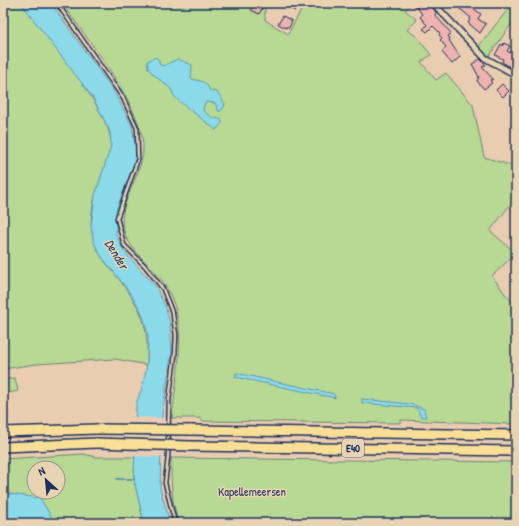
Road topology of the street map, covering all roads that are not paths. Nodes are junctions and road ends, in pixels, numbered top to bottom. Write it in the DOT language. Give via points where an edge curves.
graph roads {
  1 [pos="57,3"];
  2 [pos="433,3"];
  3 [pos="516,75"];
  4 [pos="3,432"];
  5 [pos="516,435"];
  6 [pos="3,447"];
  7 [pos="516,451"];
  8 [pos="175,523"];
  1 -- 8 [label="lane" via="123,98 137,128 138,159 117,218 124,245 145,266 162,289 174,315 176,355 169,400 165,483"];
  2 -- 3 [label="street" via="485,58"];
  4 -- 5 [label="highway, E40, bridge" via="97,429"];
  6 -- 7 [label="highway, E40, bridge" via="97,444"];
}
